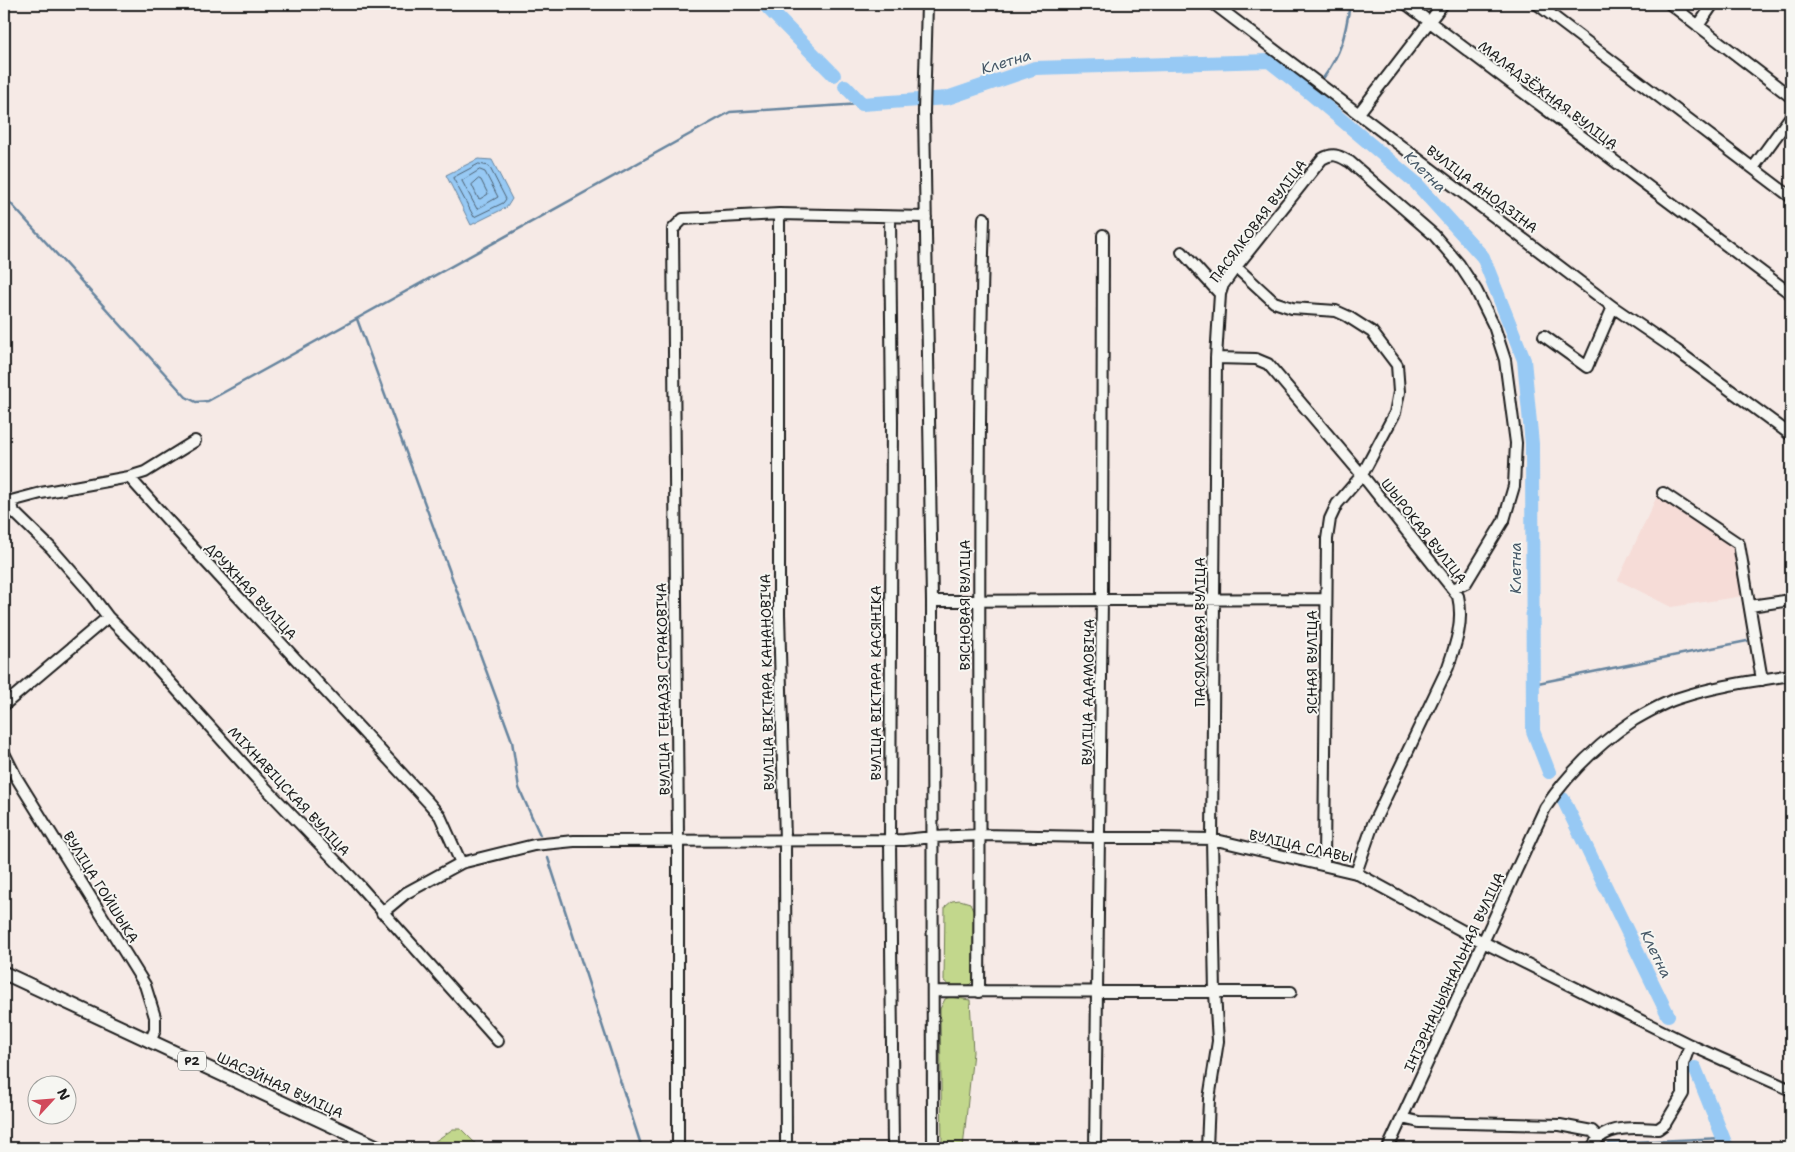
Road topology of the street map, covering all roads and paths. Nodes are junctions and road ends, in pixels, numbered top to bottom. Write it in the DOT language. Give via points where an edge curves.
graph roads {
  1 [pos="927,4"];
  2 [pos="1214,4"];
  3 [pos="1406,4"];
  4 [pos="1443,4"];
  5 [pos="1537,4"];
  6 [pos="1670,4"];
  7 [pos="1713,4"];
  8 [pos="1428,22"];
  9 [pos="1698,26"];
  10 [pos="1791,97"];
  11 [pos="1359,113"];
  12 [pos="1791,116"];
  13 [pos="1753,168"];
  14 [pos="1791,197"];
  15 [pos="779,214"];
  16 [pos="890,217"];
  17 [pos="926,217"];
  18 [pos="984,218"];
  19 [pos="1104,235"];
  20 [pos="1182,252"];
  21 [pos="1236,267"];
  22 [pos="1220,294"];
  23 [pos="1791,294"];
  24 [pos="1614,307"];
  25 [pos="1544,336"];
  26 [pos="1216,358"];
  27 [pos="1791,435"];
  28 [pos="195,441"];
  29 [pos="1363,473"];
  30 [pos="129,477"];
  31 [pos="1663,493"];
  32 [pos="8,501"];
  33 [pos="1453,589"];
  34 [pos="1214,598"];
  35 [pos="1102,599"];
  36 [pos="1325,599"];
  37 [pos="978,600"];
  38 [pos="1791,600"];
  39 [pos="932,601"];
  40 [pos="1750,606"];
  41 [pos="108,617"];
  42 [pos="1791,675"];
  43 [pos="1762,680"];
  44 [pos="4,705"];
  45 [pos="4,753"];
  46 [pos="980,835"];
  47 [pos="933,837"];
  48 [pos="1100,837"];
  49 [pos="1212,839"];
  50 [pos="678,840"];
  51 [pos="890,840"];
  52 [pos="785,841"];
  53 [pos="461,863"];
  54 [pos="1324,864"];
  55 [pos="1356,872"];
  56 [pos="382,913"];
  57 [pos="1483,942"];
  58 [pos="4,973"];
  59 [pos="934,991"];
  60 [pos="979,992"];
  61 [pos="1098,992"];
  62 [pos="1291,992"];
  63 [pos="1215,993"];
  64 [pos="498,1041"];
  65 [pos="150,1042"];
  66 [pos="1690,1045"];
  67 [pos="1791,1090"];
  68 [pos="1402,1118"];
  69 [pos="1599,1138"];
  70 [pos="380,1148"];
  71 [pos="678,1148"];
  72 [pos="786,1148"];
  73 [pos="893,1148"];
  74 [pos="933,1148"];
  75 [pos="1095,1148"];
  76 [pos="1207,1148"];
  77 [pos="1388,1148"];
  78 [pos="1592,1148"];
  1 -- 17 [label="street" via="924,93"];
  2 -- 11 [label="street, ВУЛІЦА АНОДЗІНА"];
  3 -- 8 [label="street, МАЛАДЗЁЖНАЯ ВУЛІЦА"];
  4 -- 8 [label="street"];
  5 -- 13 [label="street"];
  6 -- 9 [label="street"];
  7 -- 9 [label="street"];
  8 -- 11 [label="street"];
  8 -- 23 [label="street, МАЛАДЗЁЖНАЯ ВУЛІЦА"];
  9 -- 10 [label="street"];
  11 -- 24 [label="street, ВУЛІЦА АНОДЗІНА"];
  12 -- 13 [label="street"];
  13 -- 14 [label="street"];
  15 -- 16 [label="street"];
  15 -- 50 [label="street, ВУЛІЦА ГЕНАДЗЯ СТРАКОВІЧА" via="683,219 673,229"];
  15 -- 52 [label="street, ВУЛІЦА ВІКТАРА КАНАНОВІЧА" via="778,614"];
  16 -- 17 [label="street"];
  16 -- 51 [label="street, ВУЛІЦА ВІКТАРА КАСЯНІКА"];
  17 -- 39 [label="street"];
  18 -- 37 [label="street, ВЯСНОВАЯ ВУЛІЦА"];
  19 -- 35 [label="street, ВУЛІЦА АДАМОВІЧА"];
  20 -- 22 [label="street"];
  21 -- 22 [label="street, ПАСЯЛКОВАЯ ВУЛІЦА"];
  21 -- 29 [label="street, ШЫРОКАЯ ВУЛІЦА" via="1274,302 1292,308 1336,311 1348,316 1372,332 1397,365 1395,413"];
  21 -- 33 [label="street, ПАСЯЛКОВАЯ ВУЛІЦА" via="1322,159 1329,155 1338,156 1350,162 1434,235 1480,297 1505,360 1516,443 1514,486 1500,527 1466,583"];
  22 -- 26 [label="street, ПАСЯЛКОВАЯ ВУЛІЦА"];
  24 -- 25 [label="street" via="1586,367"];
  24 -- 27 [label="street, ВУЛІЦА АНОДЗІНА"];
  26 -- 29 [label="street, ШЫРОКАЯ ВУЛІЦА" via="1256,359 1268,364"];
  26 -- 34 [label="street, ПАСЯЛКОВАЯ ВУЛІЦА"];
  28 -- 30 [label="street" via="144,472"];
  29 -- 33 [label="street, ШЫРОКАЯ ВУЛІЦА"];
  29 -- 36 [label="street, ЯСНАЯ ВУЛІЦА" via="1337,504 1330,519"];
  30 -- 32 [label="street"];
  30 -- 53 [label="street, ДРУЖНАЯ ВУЛІЦА" via="428,802 440,816"];
  31 -- 40 [label="street" via="1739,544"];
  32 -- 41 [label="street" via="14,512 51,548"];
  33 -- 55 [label="street, ШЫРОКАЯ ВУЛІЦА" via="1458,596 1460,621 1451,659 1373,824"];
  34 -- 35 [label="street"];
  34 -- 36 [label="street"];
  34 -- 49 [label="street, ПАСЯЛКОВАЯ ВУЛІЦА"];
  35 -- 37 [label="street"];
  35 -- 48 [label="street, ВУЛІЦА АДАМОВІЧА"];
  36 -- 54 [label="street, ЯСНАЯ ВУЛІЦА"];
  37 -- 39 [label="street"];
  37 -- 46 [label="street, ВЯСНОВАЯ ВУЛІЦА"];
  38 -- 40 [label="street"];
  39 -- 47 [label="street"];
  40 -- 43 [label="street"];
  41 -- 44 [label="street"];
  41 -- 56 [label="street, МІХНАВІЦСКАЯ ВУЛІЦА"];
  42 -- 43 [label="street, ІНТЭРНАЦЫЯНАЛЬНАЯ ВУЛІЦА"];
  43 -- 57 [label="street, ІНТЭРНАЦЫЯНАЛЬНАЯ ВУЛІЦА" via="1676,698 1616,732 1586,756 1544,808"];
  45 -- 65 [label="street, ВУЛІЦА ГОЙШЫКА" via="145,985 155,1017 155,1030"];
  46 -- 47 [label="street, ВУЛІЦА СЛАВЫ"];
  46 -- 48 [label="street, ВУЛІЦА СЛАВЫ"];
  46 -- 60 [label="street, ВЯСНОВАЯ ВУЛІЦА"];
  47 -- 51 [label="street, ВУЛІЦА СЛАВЫ"];
  47 -- 59 [label="street"];
  48 -- 49 [label="street, ВУЛІЦА СЛАВЫ"];
  48 -- 61 [label="street, ВУЛІЦА АДАМОВІЧА"];
  49 -- 54 [label="street, ВУЛІЦА СЛАВЫ"];
  49 -- 63 [label="street, ПАСЯЛКОВАЯ ВУЛІЦА"];
  50 -- 52 [label="street, ВУЛІЦА СЛАВЫ"];
  50 -- 53 [label="street, ВУЛІЦА СЛАВЫ" via="574,841 534,845"];
  50 -- 71 [label="street, ВУЛІЦА ГЕНАДЗЯ СТРАКОВІЧА"];
  51 -- 52 [label="street, ВУЛІЦА СЛАВЫ"];
  51 -- 73 [label="street, ВУЛІЦА ВІКТАРА КАСЯНІКА"];
  52 -- 72 [label="street, ВУЛІЦА ВІКТАРА КАНАНОВІЧА"];
  53 -- 56 [label="street" via="406,893"];
  54 -- 55 [label="street, ВУЛІЦА СЛАВЫ"];
  55 -- 57 [label="street, ВУЛІЦА СЛАВЫ"];
  56 -- 64 [label="street, МІХНАВІЦСКАЯ ВУЛІЦА"];
  57 -- 66 [label="street, ВУЛІЦА СЛАВЫ"];
  57 -- 68 [label="street, ІНТЭРНАЦЫЯНАЛЬНАЯ ВУЛІЦА"];
  58 -- 65 [label="main road, ШАСЭЙНАЯ ВУЛІЦА / Р2"];
  59 -- 60 [label="street"];
  59 -- 74 [label="street"];
  60 -- 61 [label="street"];
  61 -- 63 [label="street"];
  61 -- 75 [label="street, ВУЛІЦА АДАМОВІЧА"];
  62 -- 63 [label="street"];
  63 -- 76 [label="street, ПАСЯЛКОВАЯ ВУЛІЦА" via="1218,1041 1209,1100"];
  65 -- 70 [label="main road, ШАСЭЙНАЯ ВУЛІЦА / Р2"];
  66 -- 67 [label="street, ВУЛІЦА СЛАВЫ"];
  66 -- 69 [label="street" via="1683,1064 1683,1094 1665,1124 1658,1129 1632,1127 1616,1130"];
  68 -- 69 [label="street" via="1419,1122 1560,1125 1592,1131"];
  68 -- 77 [label="street, ІНТЭРНАЦЫЯНАЛЬНАЯ ВУЛІЦА"];
  69 -- 78 [label="street"];
}
